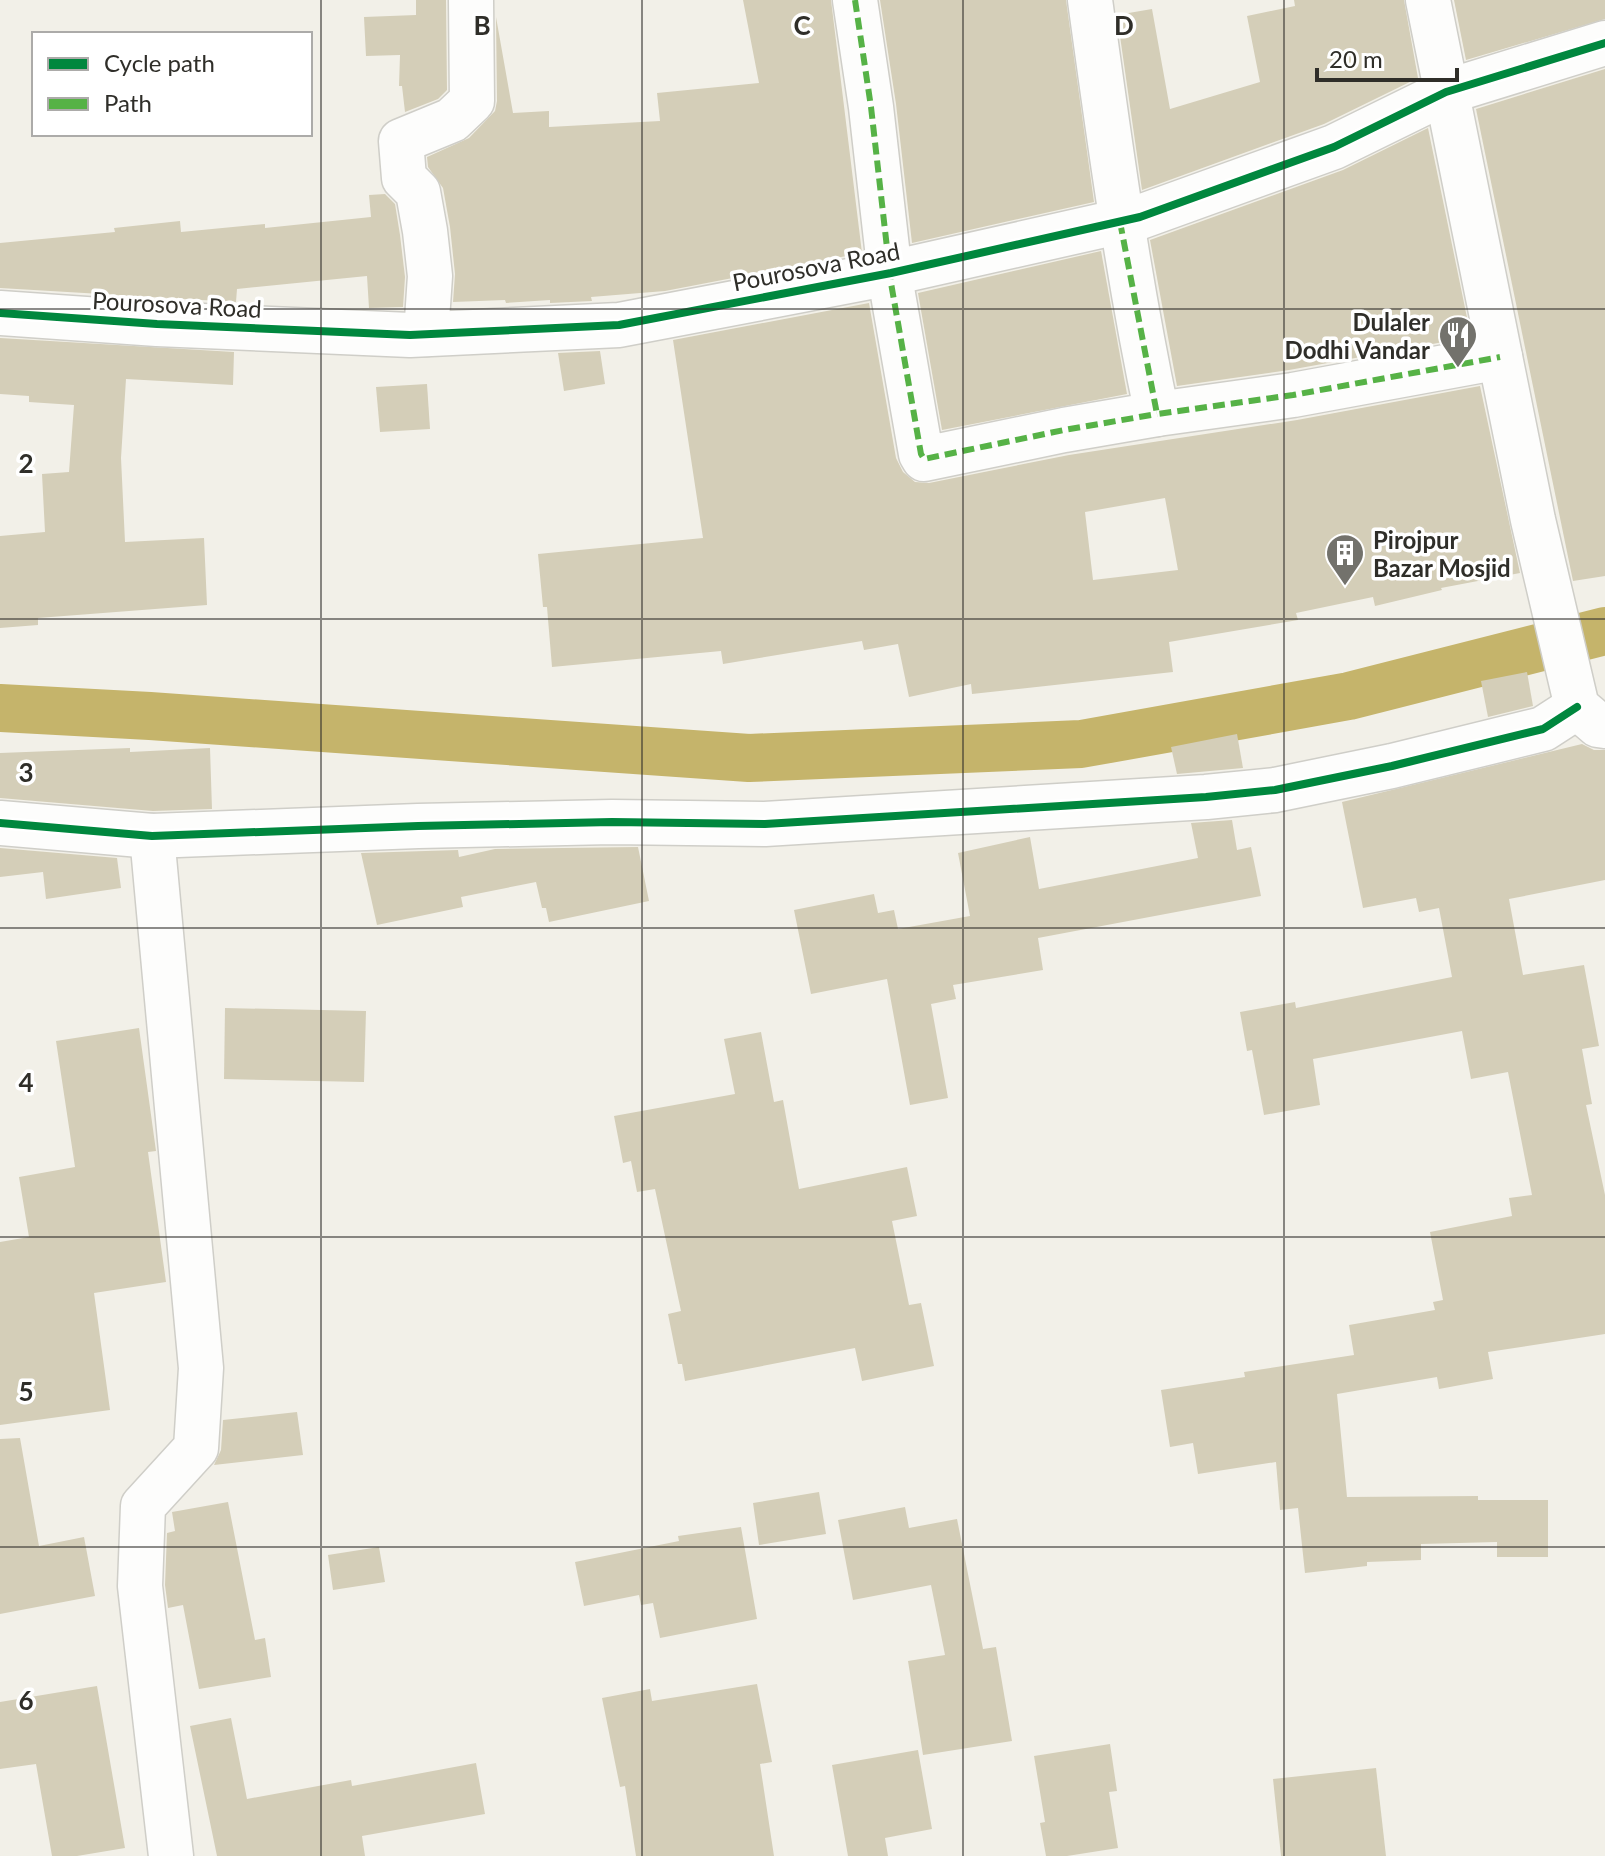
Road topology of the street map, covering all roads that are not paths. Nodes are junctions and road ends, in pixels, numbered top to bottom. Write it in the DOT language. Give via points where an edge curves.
graph roads {
  1 [pos="471,0"];
  2 [pos="855,0"];
  3 [pos="1090,0"];
  4 [pos="1428,0"];
  5 [pos="1605,43"];
  6 [pos="1446,92"];
  7 [pos="1120,222"];
  8 [pos="891,273"];
  9 [pos="0,313"];
  10 [pos="426,334"];
  11 [pos="1500,357"];
  12 [pos="1157,414"];
  13 [pos="1591,716"];
  14 [pos="0,823"];
  15 [pos="152,836"];
  16 [pos="171,1856"];
  1 -- 10 [label="street" via="472,101 452,120 401,141 404,178 418,192 425,231 430,276"];
  2 -- 8 [label="street"];
  3 -- 7 [label="street"];
  4 -- 6 [label="street"];
  5 -- 6 [label="street, Pourosova Road"];
  6 -- 7 [label="street, Pourosova Road" via="1334,147"];
  6 -- 11 [label="street"];
  7 -- 8 [label="street, Pourosova Road"];
  7 -- 12 [label="street"];
  8 -- 10 [label="street, Pourosova Road" via="619,325"];
  8 -- 12 [label="street" via="924,459"];
  9 -- 10 [label="street, Pourosova Road"];
  11 -- 12 [label="street"];
  11 -- 13 [label="street" via="1533,520"];
  13 -- 15 [label="street" via="1392,766 1275,790 1220,795 765,824 612,822"];
  14 -- 15 [label="street"];
  15 -- 16 [label="street" via="201,1368 196,1448 143,1506 140,1586"];
}
